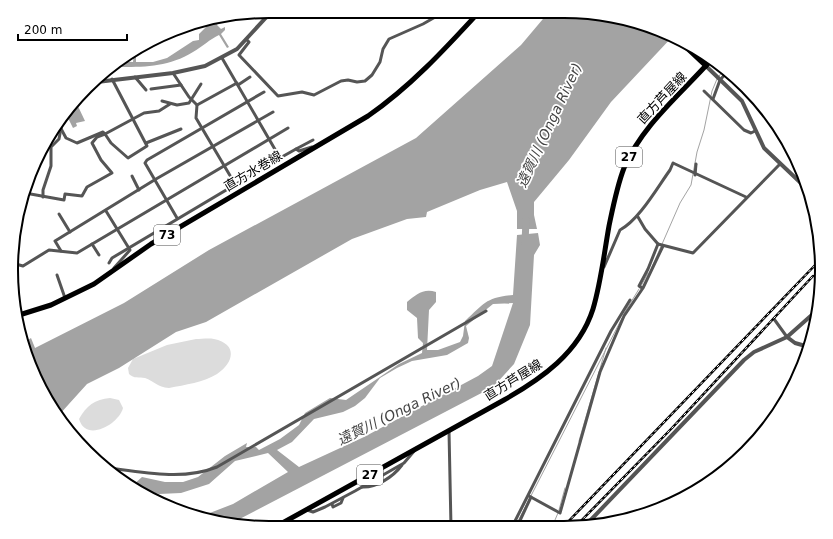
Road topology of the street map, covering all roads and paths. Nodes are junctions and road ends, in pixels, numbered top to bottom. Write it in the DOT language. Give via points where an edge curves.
graph roads {
  1 [pos="266,18"];
  2 [pos="434,18"];
  3 [pos="473,18"];
  4 [pos="247,40"];
  5 [pos="694,55"];
  6 [pos="222,58"];
  7 [pos="707,63"];
  8 [pos="705,65"];
  9 [pos="173,73"];
  10 [pos="724,76"];
  11 [pos="135,77"];
  12 [pos="250,77"];
  13 [pos="112,79"];
  14 [pos="103,81"];
  15 [pos="201,84"];
  16 [pos="237,84"];
  17 [pos="181,85"];
  18 [pos="151,89"];
  19 [pos="146,90"];
  20 [pos="704,90"];
  21 [pos="264,92"];
  22 [pos="713,99"];
  23 [pos="192,100"];
  24 [pos="162,101"];
  25 [pos="247,101"];
  26 [pos="170,104"];
  27 [pos="197,105"];
  28 [pos="273,112"];
  29 [pos="132,119"];
  30 [pos="259,120"];
  31 [pos="61,128"];
  32 [pos="202,128"];
  33 [pos="288,128"];
  34 [pos="181,129"];
  35 [pos="755,131"];
  36 [pos="105,134"];
  37 [pos="269,139"];
  38 [pos="313,140"];
  39 [pos="146,143"];
  40 [pos="213,146"];
  41 [pos="316,147"];
  42 [pos="296,149"];
  43 [pos="280,158"];
  44 [pos="696,164"];
  45 [pos="780,164"];
  46 [pos="224,165"];
  47 [pos="693,174"];
  48 [pos="132,176"];
  49 [pos="156,179"];
  50 [pos="799,182"];
  51 [pos="235,184"];
  52 [pos="139,190"];
  53 [pos="29,195"];
  54 [pos="43,197"];
  55 [pos="746,197"];
  56 [pos="167,199"];
  57 [pos="106,210"];
  58 [pos="59,214"];
  59 [pos="638,217"];
  60 [pos="177,218"];
  61 [pos="117,229"];
  62 [pos="70,232"];
  63 [pos="92,244"];
  64 [pos="661,245"];
  65 [pos="128,248"];
  66 [pos="61,251"];
  67 [pos="99,255"];
  68 [pos="109,263"];
  69 [pos="18,265"];
  70 [pos="110,272"];
  71 [pos="601,274"];
  72 [pos="57,275"];
  73 [pos="641,288"];
  74 [pos="65,298"];
  75 [pos="630,300"];
  76 [pos="486,311"];
  77 [pos="22,314"];
  78 [pos="811,316"];
  79 [pos="774,319"];
  80 [pos="787,337"];
  81 [pos="803,345"];
  82 [pos="449,431"];
  83 [pos="415,450"];
  84 [pos="403,463"];
  85 [pos="116,469"];
  86 [pos="361,488"];
  87 [pos="307,510"];
  88 [pos="590,519"];
  89 [pos="286,521"];
  90 [pos="451,521"];
  91 [pos="515,521"];
  92 [pos="519,521"];
  1 -- 4 [label="street"];
  2 -- 4 [label="street" via="389,39 380,62 368,79 357,82 342,81 314,94 302,92 278,96 239,55 249,42"];
  3 -- 41 [label="main road, 直方水巻線 / 73" via="419,76 391,100"];
  4 -- 6 [label="street"];
  5 -- 8 [label="main road"];
  6 -- 9 [label="street" via="188,71"];
  6 -- 16 [label="street"];
  7 -- 8 [label="main road, 直方芦屋線 / 27"];
  8 -- 35 [label="street" via="742,101"];
  8 -- 71 [label="main road, 直方芦屋線 / 27" via="640,138 629,158 619,182"];
  9 -- 11 [label="street"];
  9 -- 17 [label="street"];
  10 -- 22 [label="street"];
  11 -- 13 [label="street"];
  11 -- 19 [label="street"];
  12 -- 16 [label="street"];
  13 -- 14 [label="street"];
  13 -- 29 [label="street"];
  15 -- 23 [label="street"];
  16 -- 25 [label="street"];
  16 -- 27 [label="street"];
  17 -- 18 [label="street"];
  17 -- 23 [label="street"];
  20 -- 22 [label="street"];
  21 -- 25 [label="street"];
  22 -- 35 [label="street" via="744,130 751,133"];
  23 -- 26 [label="street" via="184,104"];
  23 -- 27 [label="street"];
  24 -- 26 [label="street"];
  25 -- 30 [label="street"];
  25 -- 32 [label="street"];
  26 -- 29 [label="street" via="159,111 144,113"];
  27 -- 32 [label="street" via="196,118"];
  28 -- 30 [label="street"];
  29 -- 36 [label="street"];
  29 -- 39 [label="street"];
  30 -- 37 [label="street"];
  30 -- 40 [label="street"];
  31 -- 36 [label="street" via="66,138 77,143 96,134"];
  31 -- 54 [label="street" via="60,139 51,146 51,166"];
  32 -- 40 [label="street"];
  32 -- 49 [label="street" via="147,160 145,163"];
  33 -- 37 [label="street"];
  34 -- 39 [label="street"];
  35 -- 45 [label="street" via="764,148"];
  36 -- 39 [label="street" via="128,158 147,146"];
  36 -- 54 [label="street" via="92,143 112,173 87,187 81,197 66,194 64,200"];
  37 -- 43 [label="street"];
  37 -- 46 [label="street"];
  38 -- 42 [label="street"];
  40 -- 46 [label="street"];
  40 -- 49 [label="street"];
  41 -- 42 [label="street" via="298,151"];
  41 -- 70 [label="main road, 直方水巻線 / 73" via="151,244"];
  42 -- 43 [label="street"];
  43 -- 51 [label="street"];
  44 -- 47 [label="street"];
  45 -- 50 [label="street"];
  45 -- 55 [label="street"];
  46 -- 51 [label="street"];
  46 -- 56 [label="street"];
  47 -- 55 [label="street"];
  47 -- 59 [label="street" via="673,163"];
  48 -- 52 [label="street"];
  49 -- 52 [label="street"];
  49 -- 56 [label="street"];
  51 -- 60 [label="street"];
  52 -- 57 [label="street"];
  53 -- 54 [label="street"];
  55 -- 64 [label="street" via="693,252"];
  56 -- 60 [label="street"];
  56 -- 61 [label="street"];
  57 -- 61 [label="street"];
  57 -- 62 [label="street"];
  58 -- 62 [label="street"];
  59 -- 64 [label="street" via="645,229"];
  59 -- 71 [label="street" via="629,226 620,230"];
  60 -- 65 [label="street"];
  61 -- 63 [label="street"];
  61 -- 65 [label="street"];
  62 -- 66 [label="street" via="55,241"];
  63 -- 66 [label="street" via="77,253"];
  63 -- 67 [label="street"];
  64 -- 73 [label="street"];
  64 -- 73 [label="street"];
  65 -- 68 [label="street" via="112,258"];
  65 -- 70 [label="street" via="130,250"];
  66 -- 69 [label="street" via="46,251 23,266"];
  70 -- 74 [label="main road, 直方水巻線 / 73" via="94,284"];
  71 -- 82 [label="main road, 直方芦屋線 / 27" via="587,322 560,361 532,384"];
  72 -- 74 [label="street"];
  73 -- 92 [label="street" via="624,316 600,372 558,513 531,496"];
  74 -- 77 [label="main road, 直方水巻線 / 73"];
  75 -- 91 [label="street" via="611,331"];
  76 -- 85 [label="street" via="217,467 185,474"];
  78 -- 80 [label="street"];
  79 -- 80 [label="street"];
  80 -- 81 [label="street"];
  80 -- 88 [label="street" via="754,352 744,360"];
  82 -- 83 [label="main road, 直方芦屋線 / 27"];
  82 -- 90 [label="street"];
  83 -- 84 [label="street"];
  83 -- 87 [label="main road, 直方芦屋線 / 27"];
  84 -- 86 [label="street"];
  84 -- 86 [label="street" via="391,477 369,488"];
  86 -- 87 [label="street" via="313,512"];
  87 -- 89 [label="main road, 直方芦屋線 / 27"];
}
